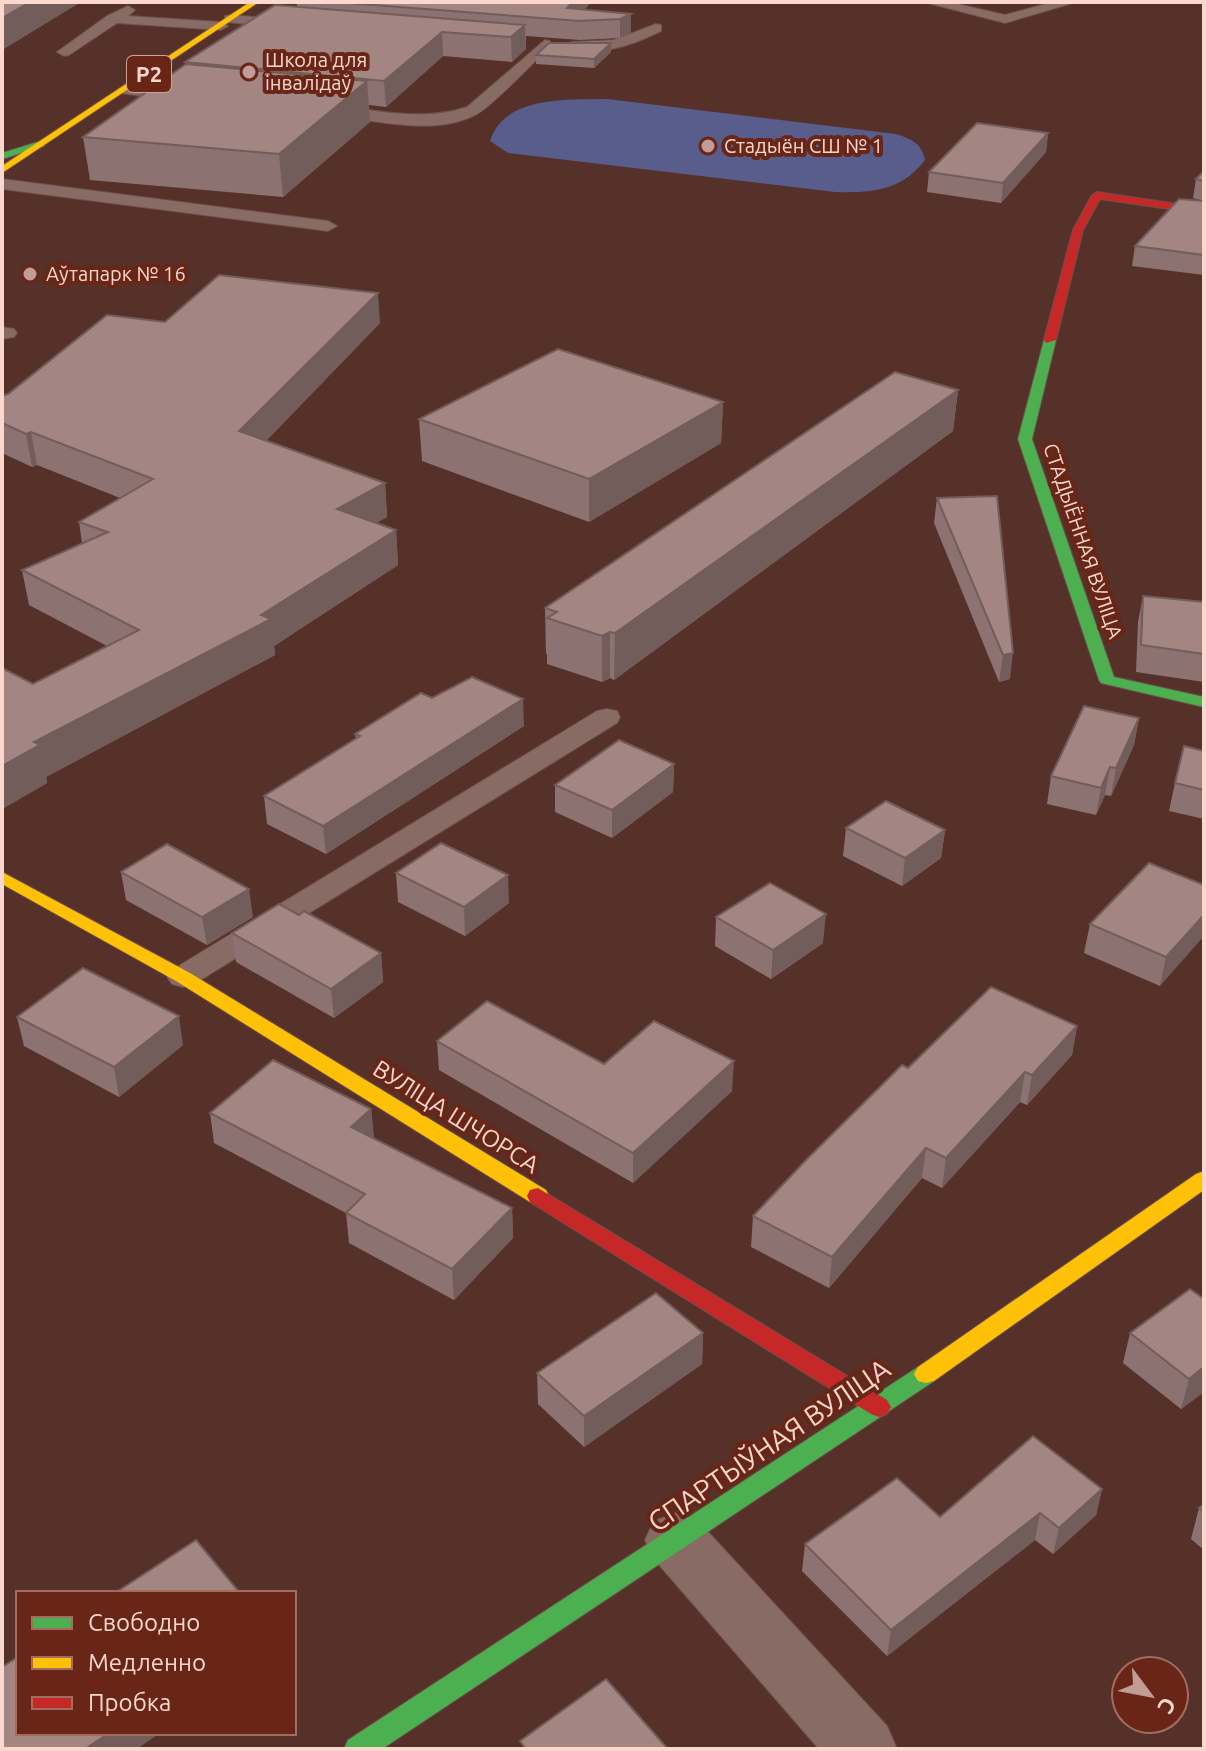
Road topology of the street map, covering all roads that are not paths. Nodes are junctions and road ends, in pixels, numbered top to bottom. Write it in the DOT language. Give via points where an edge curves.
graph roads {
  1 [pos="255,2"];
  2 [pos="931,2"];
  3 [pos="1069,2"];
  4 [pos="133,7"];
  5 [pos="112,19"];
  6 [pos="226,22"];
  7 [pos="302,25"];
  8 [pos="656,28"];
  9 [pos="64,52"];
  10 [pos="125,90"];
  11 [pos="201,98"];
  12 [pos="311,108"];
  13 [pos="41,144"];
  14 [pos="2,156"];
  15 [pos="2,170"];
  16 [pos="2,184"];
  17 [pos="1204,211"];
  18 [pos="328,226"];
  19 [pos="1204,702"];
  20 [pos="607,717"];
  21 [pos="2,877"];
  22 [pos="183,977"];
  23 [pos="1204,1179"];
  24 [pos="879,1407"];
  25 [pos="676,1540"];
  26 [pos="358,1749"];
  27 [pos="863,1749"];
  1 -- 6 [label="street, Р2"];
  2 -- 3 [label="lane" via="1005,19"];
  4 -- 5 [label="lane"];
  5 -- 6 [label="lane"];
  5 -- 9 [label="lane"];
  6 -- 7 [label="lane"];
  6 -- 10 [label="street, Р2"];
  8 -- 12 [label="lane" via="608,48 538,44 472,110 458,116 437,120"];
  10 -- 11 [label="lane"];
  10 -- 13 [label="street, Р2"];
  13 -- 14 [label="street"];
  13 -- 15 [label="street, Р2"];
  16 -- 18 [label="lane"];
  17 -- 19 [label="street, СТАДЫЁННАЯ ВУЛІЦА" via="1097,195 1078,230 1025,439 1107,680"];
  20 -- 22 [label="lane"];
  21 -- 22 [label="street, ВУЛІЦА ШЧОРСА"];
  22 -- 24 [label="street, ВУЛІЦА ШЧОРСА"];
  23 -- 24 [label="street, СПАРТЫЎНАЯ ВУЛІЦА"];
  24 -- 25 [label="street, СПАРТЫЎНАЯ ВУЛІЦА"];
  25 -- 26 [label="street, СПАРТЫЎНАЯ ВУЛІЦА"];
  25 -- 27 [label="street"];
}
